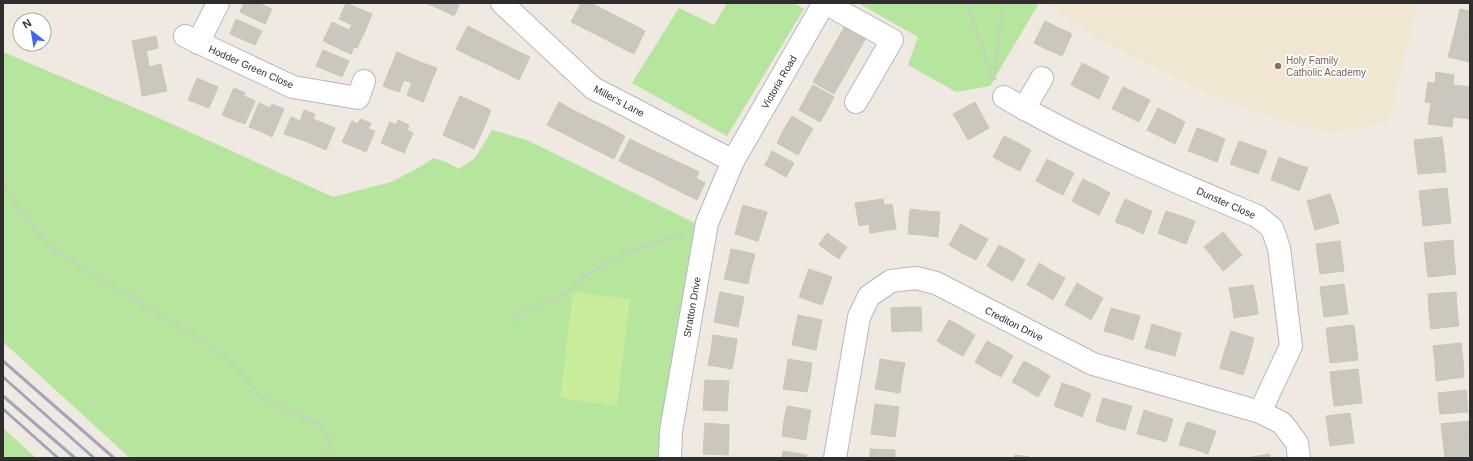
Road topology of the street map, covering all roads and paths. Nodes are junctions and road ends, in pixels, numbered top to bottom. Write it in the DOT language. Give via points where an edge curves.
graph roads {
  1 [pos="218,3"];
  2 [pos="502,3"];
  3 [pos="825,3"];
  4 [pos="966,3"];
  5 [pos="1003,3"];
  6 [pos="1042,78"];
  7 [pos="364,81"];
  8 [pos="1004,97"];
  9 [pos="856,102"];
  10 [pos="1024,109"];
  11 [pos="733,161"];
  12 [pos="3,185"];
  13 [pos="707,223"];
  14 [pos="514,322"];
  15 [pos="1260,412"];
  16 [pos="328,458"];
  17 [pos="670,458"];
  18 [pos="835,458"];
  19 [pos="1299,458"];
  1 -- 7 [label="street, Hodder Green Close" via="192,40 293,87 358,98"];
  2 -- 11 [label="street, Miller's Lane" via="593,88"];
  3 -- 9 [label="street" via="892,40"];
  3 -- 11 [label="street, Victoria Road"];
  4 -- 5 [label="path" via="995,86"];
  6 -- 10 [label="street"];
  8 -- 10 [label="street, Dunster Close"];
  10 -- 15 [label="street, Dunster Close" via="1138,166 1257,216 1272,228 1279,248 1291,346"];
  11 -- 13 [label="street, Stratton Drive"];
  12 -- 16 [label="path" via="52,249 206,343 234,365 260,397 320,425 329,438"];
  13 -- 14 [label="path" via="627,253 580,278 568,292 520,312"];
  13 -- 17 [label="street, Stratton Drive" via="671,431"];
  15 -- 18 [label="street, Crediton Drive" via="1093,364 936,283 916,278 891,281 869,296 859,317"];
  15 -- 19 [label="street, Crediton Drive" via="1282,423 1297,443"];
}
